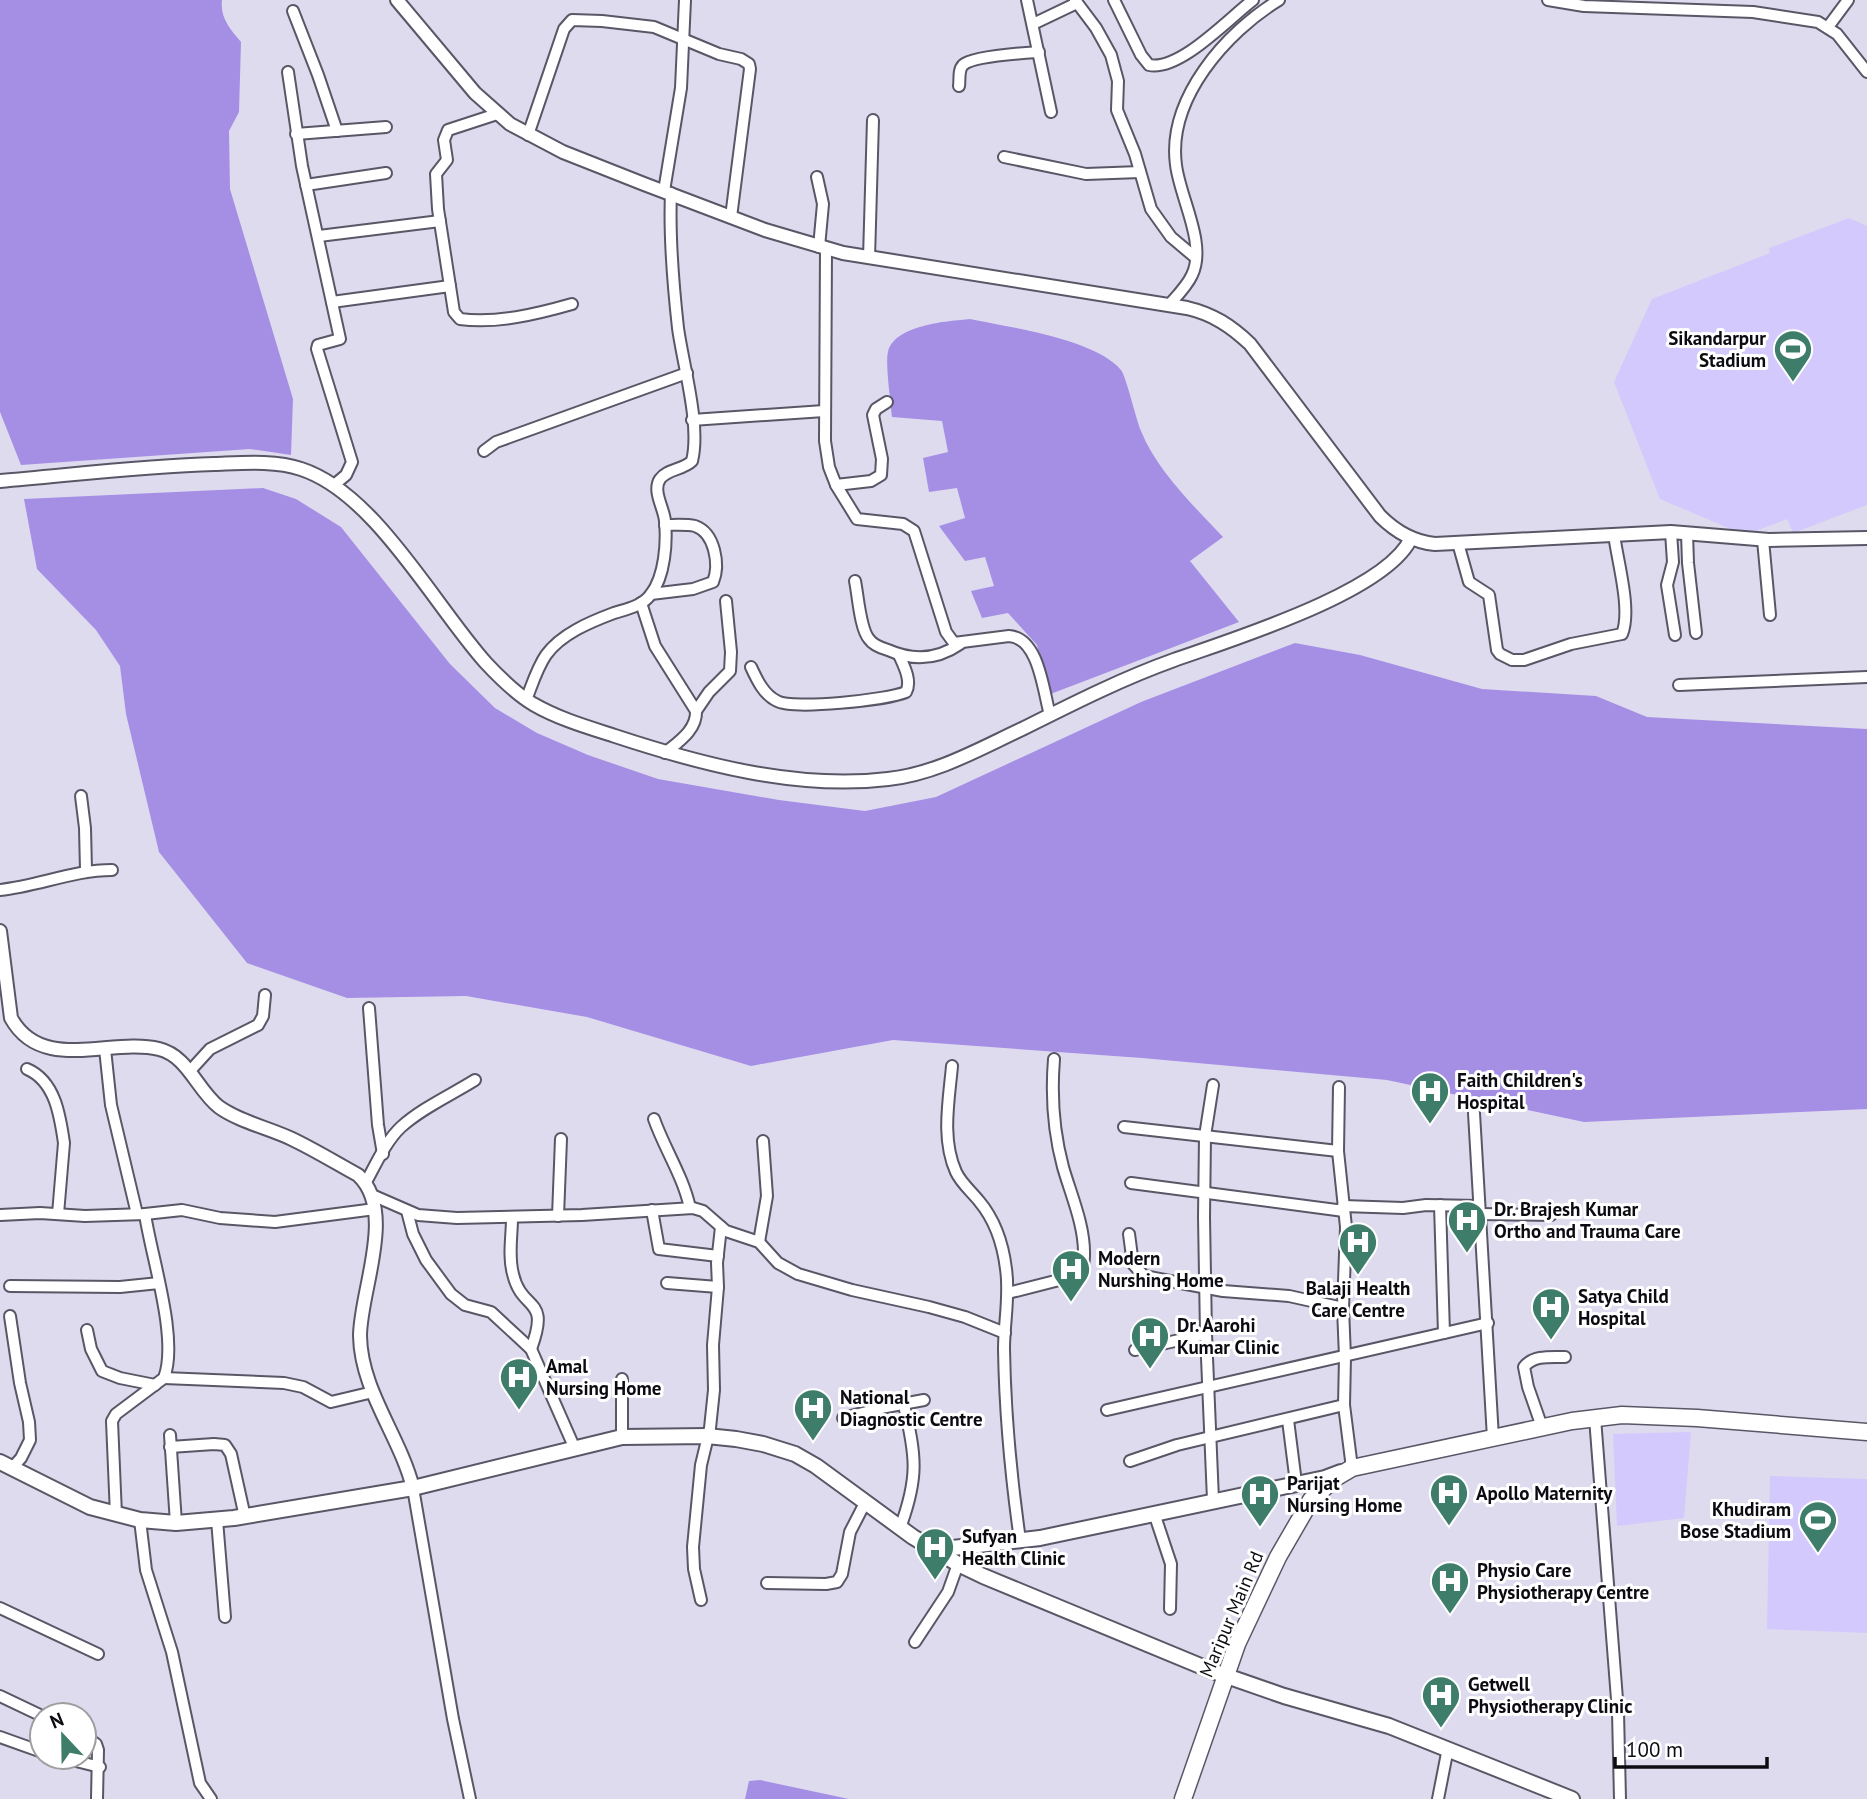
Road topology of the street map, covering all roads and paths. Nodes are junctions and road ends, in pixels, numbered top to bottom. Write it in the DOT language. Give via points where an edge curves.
graph roads {
  1 [pos="397,0"];
  2 [pos="685,0"];
  3 [pos="1027,0"];
  4 [pos="1114,0"];
  5 [pos="1253,0"];
  6 [pos="1279,0"];
  7 [pos="1548,0"];
  8 [pos="1848,0"];
  9 [pos="1076,2"];
  10 [pos="293,11"];
  11 [pos="1033,24"];
  12 [pos="1828,27"];
  13 [pos="684,39"];
  14 [pos="1039,52"];
  15 [pos="288,72"];
  16 [pos="1867,72"];
  17 [pos="960,86"];
  18 [pos="1051,113"];
  19 [pos="497,114"];
  20 [pos="873,120"];
  21 [pos="386,127"];
  22 [pos="337,131"];
  23 [pos="296,134"];
  24 [pos="528,135"];
  25 [pos="1004,157"];
  26 [pos="1140,172"];
  27 [pos="386,173"];
  28 [pos="817,177"];
  29 [pos="306,185"];
  30 [pos="667,192"];
  31 [pos="731,217"];
  32 [pos="440,221"];
  33 [pos="319,236"];
  34 [pos="822,248"];
  35 [pos="869,258"];
  36 [pos="1196,258"];
  37 [pos="450,286"];
  38 [pos="332,302"];
  39 [pos="572,304"];
  40 [pos="1169,305"];
  41 [pos="687,373"];
  42 [pos="887,402"];
  43 [pos="824,411"];
  44 [pos="692,420"];
  45 [pos="484,451"];
  46 [pos="0,481"];
  47 [pos="334,485"];
  48 [pos="836,485"];
  49 [pos="665,525"];
  50 [pos="1671,533"];
  51 [pos="1687,533"];
  52 [pos="1614,534"];
  53 [pos="1411,538"];
  54 [pos="1867,538"];
  55 [pos="1762,540"];
  56 [pos="1458,543"];
  57 [pos="855,581"];
  58 [pos="651,594"];
  59 [pos="726,601"];
  60 [pos="641,603"];
  61 [pos="1770,615"];
  62 [pos="1696,633"];
  63 [pos="1675,635"];
  64 [pos="960,644"];
  65 [pos="899,655"];
  66 [pos="751,667"];
  67 [pos="1867,677"];
  68 [pos="1679,685"];
  69 [pos="526,700"];
  70 [pos="696,711"];
  71 [pos="1050,715"];
  72 [pos="665,753"];
  73 [pos="81,796"];
  74 [pos="86,870"];
  75 [pos="112,870"];
  76 [pos="0,890"];
  77 [pos="0,931"];
  78 [pos="265,995"];
  79 [pos="4,1000"];
  80 [pos="369,1008"];
  81 [pos="105,1049"];
  82 [pos="1054,1059"];
  83 [pos="952,1066"];
  84 [pos="27,1069"];
  85 [pos="189,1072"];
  86 [pos="475,1080"];
  87 [pos="1213,1085"];
  88 [pos="1339,1087"];
  89 [pos="1474,1113"];
  90 [pos="654,1119"];
  91 [pos="1124,1127"];
  92 [pos="1205,1136"];
  93 [pos="561,1139"];
  94 [pos="763,1141"];
  95 [pos="1338,1151"];
  96 [pos="383,1154"];
  97 [pos="366,1182"];
  98 [pos="1130,1183"];
  99 [pos="1206,1194"];
  100 [pos="373,1202"];
  101 [pos="1440,1205"];
  102 [pos="690,1208"];
  103 [pos="1343,1208"];
  104 [pos="652,1210"];
  105 [pos="1480,1210"];
  106 [pos="407,1212"];
  107 [pos="58,1214"];
  108 [pos="141,1214"];
  109 [pos="0,1215"];
  110 [pos="1551,1215"];
  111 [pos="558,1216"];
  112 [pos="512,1218"];
  113 [pos="721,1227"];
  114 [pos="1129,1234"];
  115 [pos="760,1242"];
  116 [pos="718,1256"];
  117 [pos="159,1283"];
  118 [pos="667,1283"];
  119 [pos="10,1286"];
  120 [pos="718,1287"];
  121 [pos="1206,1288"];
  122 [pos="1008,1293"];
  123 [pos="1343,1308"];
  124 [pos="9,1316"];
  125 [pos="1488,1323"];
  126 [pos="87,1330"];
  127 [pos="1005,1333"];
  128 [pos="1444,1333"];
  129 [pos="1206,1334"];
  130 [pos="531,1349"];
  131 [pos="1135,1350"];
  132 [pos="1345,1357"];
  133 [pos="1565,1357"];
  134 [pos="622,1380"];
  135 [pos="160,1381"];
  136 [pos="1208,1387"];
  137 [pos="373,1392"];
  138 [pos="924,1400"];
  139 [pos="904,1405"];
  140 [pos="1344,1405"];
  141 [pos="1107,1410"];
  142 [pos="843,1418"];
  143 [pos="1595,1418"];
  144 [pos="1288,1420"];
  145 [pos="1542,1427"];
  146 [pos="1867,1433"];
  147 [pos="170,1434"];
  148 [pos="707,1436"];
  149 [pos="622,1437"];
  150 [pos="1211,1438"];
  151 [pos="1493,1438"];
  152 [pos="170,1447"];
  153 [pos="575,1449"];
  154 [pos="1130,1461"];
  155 [pos="6,1465"];
  156 [pos="1352,1468"];
  157 [pos="1296,1483"];
  158 [pos="413,1488"];
  159 [pos="1213,1500"];
  160 [pos="864,1503"];
  161 [pos="1154,1513"];
  162 [pos="116,1515"];
  163 [pos="245,1517"];
  164 [pos="140,1520"];
  165 [pos="217,1520"];
  166 [pos="176,1523"];
  167 [pos="900,1528"];
  168 [pos="1020,1540"];
  169 [pos="935,1550"];
  170 [pos="958,1564"];
  171 [pos="767,1583"];
  172 [pos="701,1600"];
  173 [pos="0,1608"];
  174 [pos="1170,1609"];
  175 [pos="225,1617"];
  176 [pos="915,1642"];
  177 [pos="98,1654"];
  178 [pos="1225,1675"];
  179 [pos="0,1696"];
  180 [pos="28,1709"];
  181 [pos="0,1737"];
  182 [pos="28,1747"];
  183 [pos="1448,1748"];
  184 [pos="98,1756"];
  185 [pos="100,1768"];
  186 [pos="97,1799"];
  187 [pos="211,1799"];
  188 [pos="470,1799"];
  189 [pos="1183,1799"];
  190 [pos="1438,1799"];
  191 [pos="1572,1799"];
  192 [pos="1620,1799"];
  1 -- 19 [label="street"];
  2 -- 13 [label="street"];
  3 -- 11 [label="street"];
  4 -- 5 [label="street" via="1141,55 1156,66 1182,57"];
  6 -- 36 [label="street" via="1220,51 1197,82 1183,113 1175,155"];
  7 -- 12 [label="street" via="1584,6 1753,12"];
  8 -- 12 [label="street"];
  9 -- 11 [label="street"];
  9 -- 26 [label="street" via="1111,55 1118,80 1117,110"];
  10 -- 22 [label="street"];
  11 -- 14 [label="street"];
  12 -- 16 [label="street"];
  13 -- 24 [label="street" via="628,23 568,22"];
  13 -- 30 [label="street"];
  13 -- 31 [label="street" via="749,64"];
  14 -- 17 [label="street" via="964,64"];
  14 -- 18 [label="street"];
  15 -- 23 [label="street"];
  19 -- 24 [label="street"];
  19 -- 32 [label="street" via="452,128 446,135 447,160 436,174"];
  20 -- 35 [label="street"];
  21 -- 22 [label="street"];
  22 -- 23 [label="street"];
  23 -- 29 [label="street"];
  24 -- 30 [label="street"];
  25 -- 26 [label="street" via="1086,174"];
  26 -- 36 [label="street" via="1157,220"];
  27 -- 29 [label="street"];
  28 -- 34 [label="street"];
  29 -- 33 [label="street"];
  30 -- 31 [label="street"];
  30 -- 41 [label="street" via="678,329"];
  31 -- 34 [label="street"];
  32 -- 33 [label="street"];
  32 -- 37 [label="street"];
  33 -- 38 [label="street"];
  34 -- 35 [label="street"];
  34 -- 43 [label="street"];
  35 -- 40 [label="street"];
  36 -- 40 [label="street" via="1192,276"];
  37 -- 38 [label="street"];
  37 -- 39 [label="street" via="454,312 460,319 519,316"];
  38 -- 47 [label="street" via="340,339 317,349 352,462"];
  40 -- 53 [label="street" via="1213,316 1240,334 1380,516"];
  41 -- 44 [label="street"];
  41 -- 45 [label="street" via="496,442"];
  42 -- 48 [label="street" via="873,415 881,475 871,481"];
  43 -- 44 [label="street"];
  43 -- 48 [label="street" via="826,453"];
  44 -- 49 [label="street" via="692,461 659,481"];
  46 -- 47 [label="street" via="150,466 235,463 298,468"];
  47 -- 69 [label="street" via="371,518 486,664"];
  48 -- 64 [label="street" via="857,519 903,524 914,531 949,638"];
  49 -- 58 [label="street" via="661,568"];
  49 -- 58 [label="street" via="694,526 707,535 714,550 715,578 702,587"];
  50 -- 51 [label="street"];
  50 -- 52 [label="street"];
  50 -- 63 [label="street" via="1667,585"];
  51 -- 55 [label="street"];
  51 -- 62 [label="street"];
  52 -- 56 [label="street"];
  52 -- 56 [label="street" via="1624,607 1622,634 1524,660 1497,650 1489,595 1469,582"];
  53 -- 56 [label="street" via="1424,543"];
  53 -- 71 [label="street" via="1396,559 1318,605 1141,672"];
  54 -- 55 [label="street"];
  55 -- 61 [label="street"];
  57 -- 65 [label="street" via="868,639"];
  58 -- 60 [label="street"];
  59 -- 70 [label="street" via="730,671"];
  60 -- 69 [label="street" via="589,624 551,649"];
  60 -- 70 [label="street" via="655,646"];
  64 -- 65 [label="street" via="932,656"];
  64 -- 71 [label="street" via="1009,636 1027,643"];
  65 -- 66 [label="street" via="909,686 906,692 834,703 780,703 762,687"];
  67 -- 68 [label="street"];
  69 -- 72 [label="street" via="566,720"];
  70 -- 72 [label="street" via="690,730"];
  71 -- 72 [label="street" via="950,762 890,779 787,777"];
  73 -- 74 [label="street"];
  74 -- 75 [label="street"];
  74 -- 76 [label="street"];
  77 -- 79 [label="street"];
  78 -- 85 [label="street" via="258,1025 210,1049"];
  79 -- 81 [label="street" via="16,1028 29,1040 60,1049"];
  80 -- 96 [label="street"];
  81 -- 85 [label="street" via="160,1049 175,1056"];
  81 -- 108 [label="street" via="111,1105"];
  82 -- 122 [label="street" via="1053,1117 1080,1223 1084,1264 1071,1278"];
  83 -- 122 [label="street" via="947,1128 952,1163 995,1226"];
  84 -- 107 [label="street" via="49,1085 62,1132"];
  85 -- 97 [label="street" via="225,1111 292,1139"];
  86 -- 96 [label="street" via="408,1121"];
  87 -- 92 [label="street"];
  88 -- 95 [label="street"];
  89 -- 105 [label="street"];
  90 -- 102 [label="street" via="683,1181"];
  91 -- 92 [label="street"];
  92 -- 95 [label="street"];
  92 -- 99 [label="street"];
  93 -- 111 [label="street"];
  94 -- 115 [label="street" via="767,1196"];
  95 -- 103 [label="street"];
  96 -- 97 [label="street"];
  97 -- 100 [label="street"];
  98 -- 99 [label="street"];
  99 -- 103 [label="street"];
  99 -- 121 [label="street"];
  100 -- 106 [label="street"];
  100 -- 108 [label="street" via="275,1222 182,1210"];
  100 -- 137 [label="street" via="373,1256 360,1334"];
  101 -- 103 [label="street"];
  101 -- 105 [label="street"];
  101 -- 128 [label="street"];
  102 -- 104 [label="street"];
  102 -- 113 [label="street" via="703,1211"];
  103 -- 123 [label="street"];
  104 -- 111 [label="street"];
  104 -- 116 [label="street" via="659,1250"];
  105 -- 110 [label="street"];
  105 -- 125 [label="street"];
  106 -- 112 [label="street"];
  106 -- 130 [label="street" via="426,1260 451,1294 465,1306 491,1312"];
  107 -- 108 [label="street"];
  107 -- 109 [label="street"];
  108 -- 117 [label="street"];
  111 -- 112 [label="street"];
  112 -- 130 [label="street" via="513,1275 538,1314"];
  113 -- 115 [label="street"];
  113 -- 116 [label="street"];
  114 -- 121 [label="street" via="1133,1264 1144,1276"];
  115 -- 127 [label="street" via="778,1263 798,1274 965,1317"];
  116 -- 120 [label="street"];
  117 -- 119 [label="street"];
  117 -- 135 [label="street" via="167,1345"];
  118 -- 120 [label="street"];
  120 -- 148 [label="street" via="714,1390"];
  121 -- 123 [label="street" via="1289,1296"];
  121 -- 129 [label="street"];
  122 -- 127 [label="street"];
  123 -- 132 [label="street"];
  124 -- 155 [label="street" via="30,1440 21,1458"];
  125 -- 128 [label="street"];
  125 -- 151 [label="street"];
  126 -- 135 [label="street" via="102,1370 120,1378"];
  127 -- 168 [label="street" via="1006,1397"];
  128 -- 132 [label="street"];
  129 -- 131 [label="street"];
  129 -- 136 [label="street"];
  130 -- 153 [label="street"];
  132 -- 136 [label="street"];
  132 -- 140 [label="street"];
  133 -- 145 [label="street" via="1535,1359 1524,1367"];
  134 -- 149 [label="street"];
  135 -- 137 [label="street" via="296,1385 331,1402"];
  135 -- 162 [label="street" via="112,1421"];
  136 -- 141 [label="street"];
  136 -- 150 [label="street"];
  137 -- 158 [label="street"];
  138 -- 139 [label="street"];
  139 -- 142 [label="street"];
  139 -- 167 [label="street" via="914,1482"];
  140 -- 144 [label="street"];
  140 -- 156 [label="street"];
  143 -- 145 [label="main road"];
  143 -- 146 [label="main road" via="1697,1418"];
  143 -- 192 [label="street" via="1618,1712"];
  144 -- 150 [label="street"];
  144 -- 157 [label="street"];
  145 -- 151 [label="main road"];
  147 -- 152 [label="street"];
  148 -- 149 [label="main road"];
  148 -- 160 [label="main road" via="795,1454"];
  148 -- 172 [label="street" via="693,1547"];
  149 -- 153 [label="main road"];
  150 -- 154 [label="street"];
  150 -- 159 [label="street"];
  151 -- 156 [label="main road"];
  152 -- 163 [label="street" via="225,1445"];
  152 -- 166 [label="street"];
  153 -- 158 [label="main road"];
  155 -- 162 [label="main road" via="70,1498"];
  156 -- 157 [label="main road"];
  156 -- 178 [label="main road, Maripur Main Rd" via="1322,1489 1301,1516 1246,1622"];
  157 -- 159 [label="main road"];
  158 -- 163 [label="main road"];
  158 -- 188 [label="street"];
  159 -- 161 [label="main road"];
  160 -- 167 [label="main road"];
  160 -- 171 [label="street" via="850,1532 837,1582"];
  161 -- 168 [label="main road"];
  161 -- 174 [label="street" via="1171,1564"];
  162 -- 164 [label="main road"];
  163 -- 165 [label="main road"];
  164 -- 166 [label="main road"];
  164 -- 187 [label="street" via="146,1570 172,1652 200,1783"];
  165 -- 166 [label="main road"];
  165 -- 175 [label="street"];
  167 -- 169 [label="main road"];
  168 -- 169 [label="main road"];
  169 -- 170 [label="main road"];
  170 -- 176 [label="street" via="948,1592"];
  170 -- 178 [label="main road"];
  173 -- 177 [label="street"];
  178 -- 183 [label="main road"];
  178 -- 189 [label="main road, Maripur Main Rd"];
  179 -- 180 [label="street"];
  181 -- 182 [label="street"];
  183 -- 190 [label="street"];
  183 -- 191 [label="main road"];
  184 -- 185 [label="street"];
  185 -- 186 [label="street"];
}
